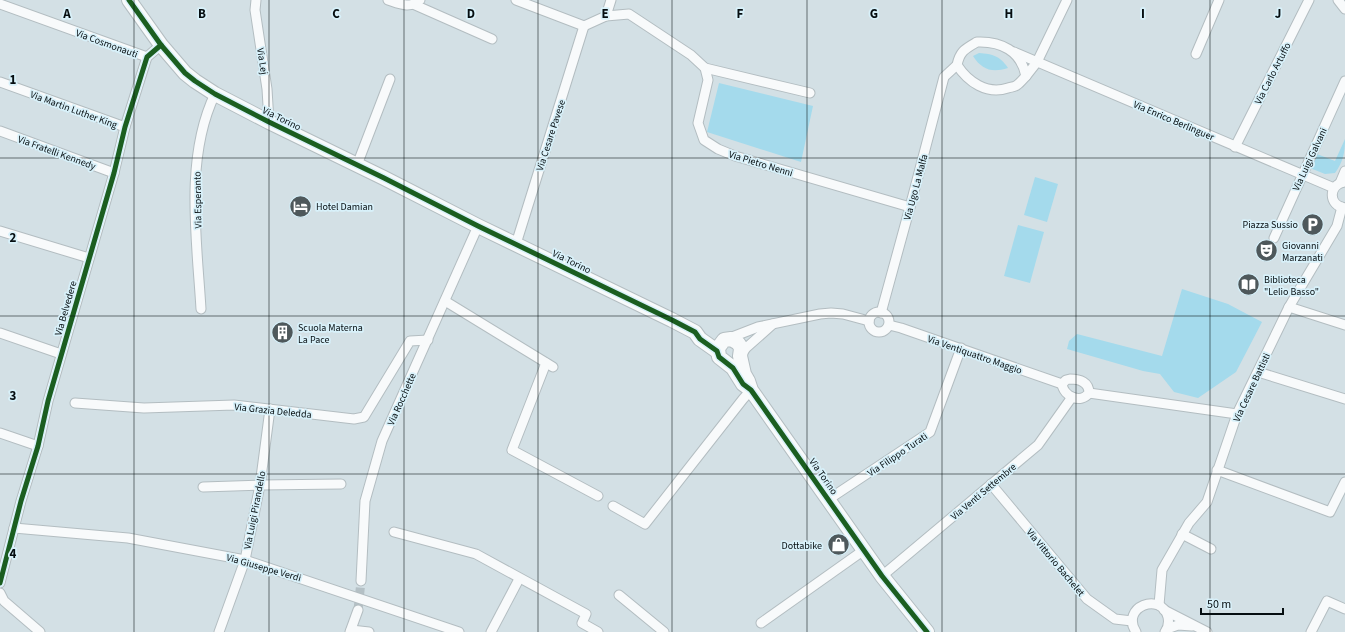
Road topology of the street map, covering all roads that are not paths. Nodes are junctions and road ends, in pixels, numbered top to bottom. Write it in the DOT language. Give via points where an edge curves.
graph roads {
  1 [pos="129,0"];
  2 [pos="256,0"];
  3 [pos="388,0"];
  4 [pos="516,0"];
  5 [pos="610,0"];
  6 [pos="1067,0"];
  7 [pos="1219,0"];
  8 [pos="1309,0"];
  9 [pos="1338,0"];
  10 [pos="418,2"];
  11 [pos="0,4"];
  12 [pos="1345,9"];
  13 [pos="606,16"];
  14 [pos="584,26"];
  15 [pos="492,39"];
  16 [pos="161,45"];
  17 [pos="1014,52"];
  18 [pos="1196,54"];
  19 [pos="146,58"];
  20 [pos="1037,62"];
  21 [pos="957,65"];
  22 [pos="705,68"];
  23 [pos="1026,76"];
  24 [pos="390,79"];
  25 [pos="1345,81"];
  26 [pos="0,82"];
  27 [pos="215,94"];
  28 [pos="810,94"];
  29 [pos="269,122"];
  30 [pos="125,127"];
  31 [pos="0,131"];
  32 [pos="1235,147"];
  33 [pos="357,165"];
  34 [pos="1345,171"];
  35 [pos="114,173"];
  36 [pos="1302,176"];
  37 [pos="1340,184"];
  38 [pos="910,207"];
  39 [pos="1344,208"];
  40 [pos="478,226"];
  41 [pos="0,231"];
  42 [pos="1274,238"];
  43 [pos="516,244"];
  44 [pos="89,258"];
  45 [pos="445,301"];
  46 [pos="1289,307"];
  47 [pos="201,310"];
  48 [pos="880,313"];
  49 [pos="869,321"];
  50 [pos="773,324"];
  51 [pos="889,325"];
  52 [pos="1345,326"];
  53 [pos="0,333"];
  54 [pos="428,340"];
  55 [pos="723,344"];
  56 [pos="960,348"];
  57 [pos="61,354"];
  58 [pos="740,356"];
  59 [pos="726,362"];
  60 [pos="1258,372"];
  61 [pos="1062,384"];
  62 [pos="751,390"];
  63 [pos="1089,393"];
  64 [pos="1072,397"];
  65 [pos="1345,399"];
  66 [pos="75,403"];
  67 [pos="270,409"];
  68 [pos="1237,414"];
  69 [pos="0,433"];
  70 [pos="38,446"];
  71 [pos="1217,470"];
  72 [pos="1345,482"];
  73 [pos="260,484"];
  74 [pos="341,484"];
  75 [pos="991,484"];
  76 [pos="203,487"];
  77 [pos="598,496"];
  78 [pos="829,499"];
  79 [pos="613,506"];
  80 [pos="14,528"];
  81 [pos="394,532"];
  82 [pos="1182,534"];
  83 [pos="1211,548"];
  84 [pos="864,550"];
  85 [pos="245,560"];
  86 [pos="882,576"];
  87 [pos="519,579"];
  88 [pos="361,581"];
  89 [pos="0,583"];
  90 [pos="619,595"];
  91 [pos="1,600"];
  92 [pos="1162,608"];
  93 [pos="1345,609"];
  94 [pos="358,610"];
  95 [pos="1132,621"];
  96 [pos="761,623"];
  97 [pos="1196,626"];
  98 [pos="351,631"];
  99 [pos="1166,631"];
  100 [pos="40,632"];
  101 [pos="219,632"];
  102 [pos="369,632"];
  103 [pos="459,632"];
  104 [pos="491,632"];
  105 [pos="598,632"];
  106 [pos="664,632"];
  107 [pos="927,632"];
  108 [pos="1136,632"];
  109 [pos="1207,632"];
  110 [pos="1311,632"];
  1 -- 16 [label="main road, Via Torino"];
  2 -- 29 [label="street, Via Lej" via="255,10 267,89"];
  3 -- 10 [label="street" via="407,5"];
  4 -- 14 [label="street"];
  5 -- 13 [label="street"];
  6 -- 20 [label="street"];
  7 -- 18 [label="street"];
  8 -- 32 [label="street, Via Carlo Artuffo"];
  9 -- 12 [label="street"];
  10 -- 15 [label="street"];
  11 -- 19 [label="street, Via Cosmonauti"];
  13 -- 14 [label="street"];
  13 -- 22 [label="street" via="629,14 691,55"];
  14 -- 43 [label="street, Via Cesare Pavese"];
  16 -- 19 [label="street"];
  16 -- 27 [label="main road, Via Torino" via="185,72"];
  17 -- 20 [label="street, Via Enrico Berlinguer"];
  17 -- 21 [label="street" via="990,42 977,42 959,55"];
  17 -- 23 [label="street" via="1024,66"];
  19 -- 30 [label="street, Via Belvedere"];
  20 -- 23 [label="street"];
  20 -- 32 [label="street, Via Enrico Berlinguer"];
  21 -- 23 [label="street" via="975,84 987,89 1001,90 1017,85"];
  21 -- 38 [label="street, Via Ugo La Malfa" via="944,77"];
  22 -- 28 [label="street"];
  22 -- 38 [label="street, Via Pietro Nenni" via="708,80 698,123 704,140 735,156"];
  24 -- 33 [label="street"];
  25 -- 36 [label="street, Via Luigi Galvani"];
  26 -- 30 [label="street, Via Martin Luther King"];
  27 -- 29 [label="main road, Via Torino"];
  27 -- 47 [label="street, Via Esperanto" via="202,131 196,162 195,198"];
  29 -- 33 [label="main road, Via Torino"];
  30 -- 35 [label="street, Via Belvedere"];
  31 -- 35 [label="street, Via Fratelli Kennedy"];
  32 -- 36 [label="street, Via Enrico Berlinguer"];
  33 -- 40 [label="main road, Via Torino"];
  34 -- 37 [label="street"];
  35 -- 44 [label="street, Via Belvedere"];
  36 -- 37 [label="street, Via Enrico Berlinguer"];
  36 -- 42 [label="street, Via Luigi Galvani"];
  37 -- 39 [label="street, Via Cesare Battisti" via="1332,195 1337,205"];
  38 -- 48 [label="street, Via Ugo La Malfa"];
  39 -- 46 [label="street, Via Cesare Battisti" via="1337,226"];
  40 -- 43 [label="main road, Via Torino"];
  40 -- 45 [label="street, Via Rocchette"];
  41 -- 44 [label="street"];
  43 -- 55 [label="main road, Via Torino" via="672,320 695,332 700,338"];
  44 -- 57 [label="street, Via Belvedere"];
  45 -- 54 [label="street, Via Rocchette"];
  45 -- 77 [label="street" via="549,365 512,450"];
  46 -- 52 [label="street"];
  46 -- 60 [label="street, Via Cesare Battisti"];
  48 -- 49 [label="street" via="872,315"];
  48 -- 51 [label="street" via="887,317"];
  49 -- 50 [label="street" via="831,313"];
  49 -- 51 [label="street" via="871,328 876,332 884,331"];
  50 -- 55 [label="street" via="758,327"];
  50 -- 58 [label="street"];
  51 -- 56 [label="street, Via Ventiquattro Maggio"];
  53 -- 57 [label="street"];
  54 -- 67 [label="street, Via Grazia Deledda" via="410,342 364,417 354,419"];
  54 -- 88 [label="street, Via Rocchette" via="382,441 365,501"];
  55 -- 58 [label="main road, Via Torino" via="731,339 738,343 741,349"];
  55 -- 59 [label="main road, Via Torino" via="719,357"];
  56 -- 61 [label="street, Via Ventiquattro Maggio"];
  56 -- 78 [label="street, Via Filippo Turati" via="930,432"];
  57 -- 70 [label="street, Via Belvedere"];
  58 -- 59 [label="main road" via="732,362"];
  58 -- 62 [label="main road, Via Torino"];
  59 -- 62 [label="main road, Via Torino"];
  60 -- 65 [label="street"];
  60 -- 68 [label="street, Via Cesare Battisti"];
  61 -- 63 [label="street" via="1070,379 1080,381 1088,387"];
  61 -- 64 [label="street" via="1064,391"];
  62 -- 78 [label="main road, Via Torino"];
  62 -- 79 [label="street" via="645,524"];
  63 -- 64 [label="street" via="1082,399"];
  63 -- 68 [label="street"];
  64 -- 75 [label="street, Via Venti Settembre" via="1038,445"];
  66 -- 67 [label="street, Via Grazia Deledda" via="144,408 234,405"];
  67 -- 73 [label="street, Via Luigi Pirandello"];
  68 -- 71 [label="street, Via Cesare Battisti"];
  69 -- 70 [label="street"];
  70 -- 80 [label="street, Via Belvedere"];
  71 -- 72 [label="street" via="1330,512"];
  71 -- 82 [label="street, Via Cesare Battisti" via="1207,502"];
  73 -- 74 [label="street"];
  73 -- 76 [label="street"];
  73 -- 85 [label="street, Via Luigi Pirandello"];
  75 -- 86 [label="street, Via Venti Settembre"];
  75 -- 95 [label="street, Via Vittorio Bachelet" via="1087,599 1115,620"];
  78 -- 84 [label="main road, Via Torino"];
  80 -- 85 [label="street, Via Giuseppe Verdi" via="128,538"];
  80 -- 89 [label="street, Via Belvedere"];
  81 -- 87 [label="street" via="476,554"];
  82 -- 83 [label="street"];
  82 -- 92 [label="street, Via Cesare Battisti" via="1162,570"];
  84 -- 86 [label="main road, Via Torino"];
  84 -- 96 [label="street"];
  85 -- 101 [label="street, Via Luigi Pirandello"];
  85 -- 103 [label="street, Via Giuseppe Verdi"];
  86 -- 107 [label="main road, Via Torino"];
  87 -- 104 [label="street"];
  87 -- 105 [label="street" via="586,614 582,623"];
  90 -- 106 [label="street"];
  91 -- 100 [label="street"];
  92 -- 95 [label="street" via="1153,603 1141,606 1133,614"];
  92 -- 97 [label="street"];
  92 -- 99 [label="street, Via Cesare Battisti" via="1168,620"];
  93 -- 110 [label="street" via="1328,601"];
  94 -- 98 [label="street"];
  95 -- 108 [label="street"];
  97 -- 99 [label="street" via="1178,625"];
  97 -- 109 [label="street"];
  98 -- 102 [label="street"];
}
